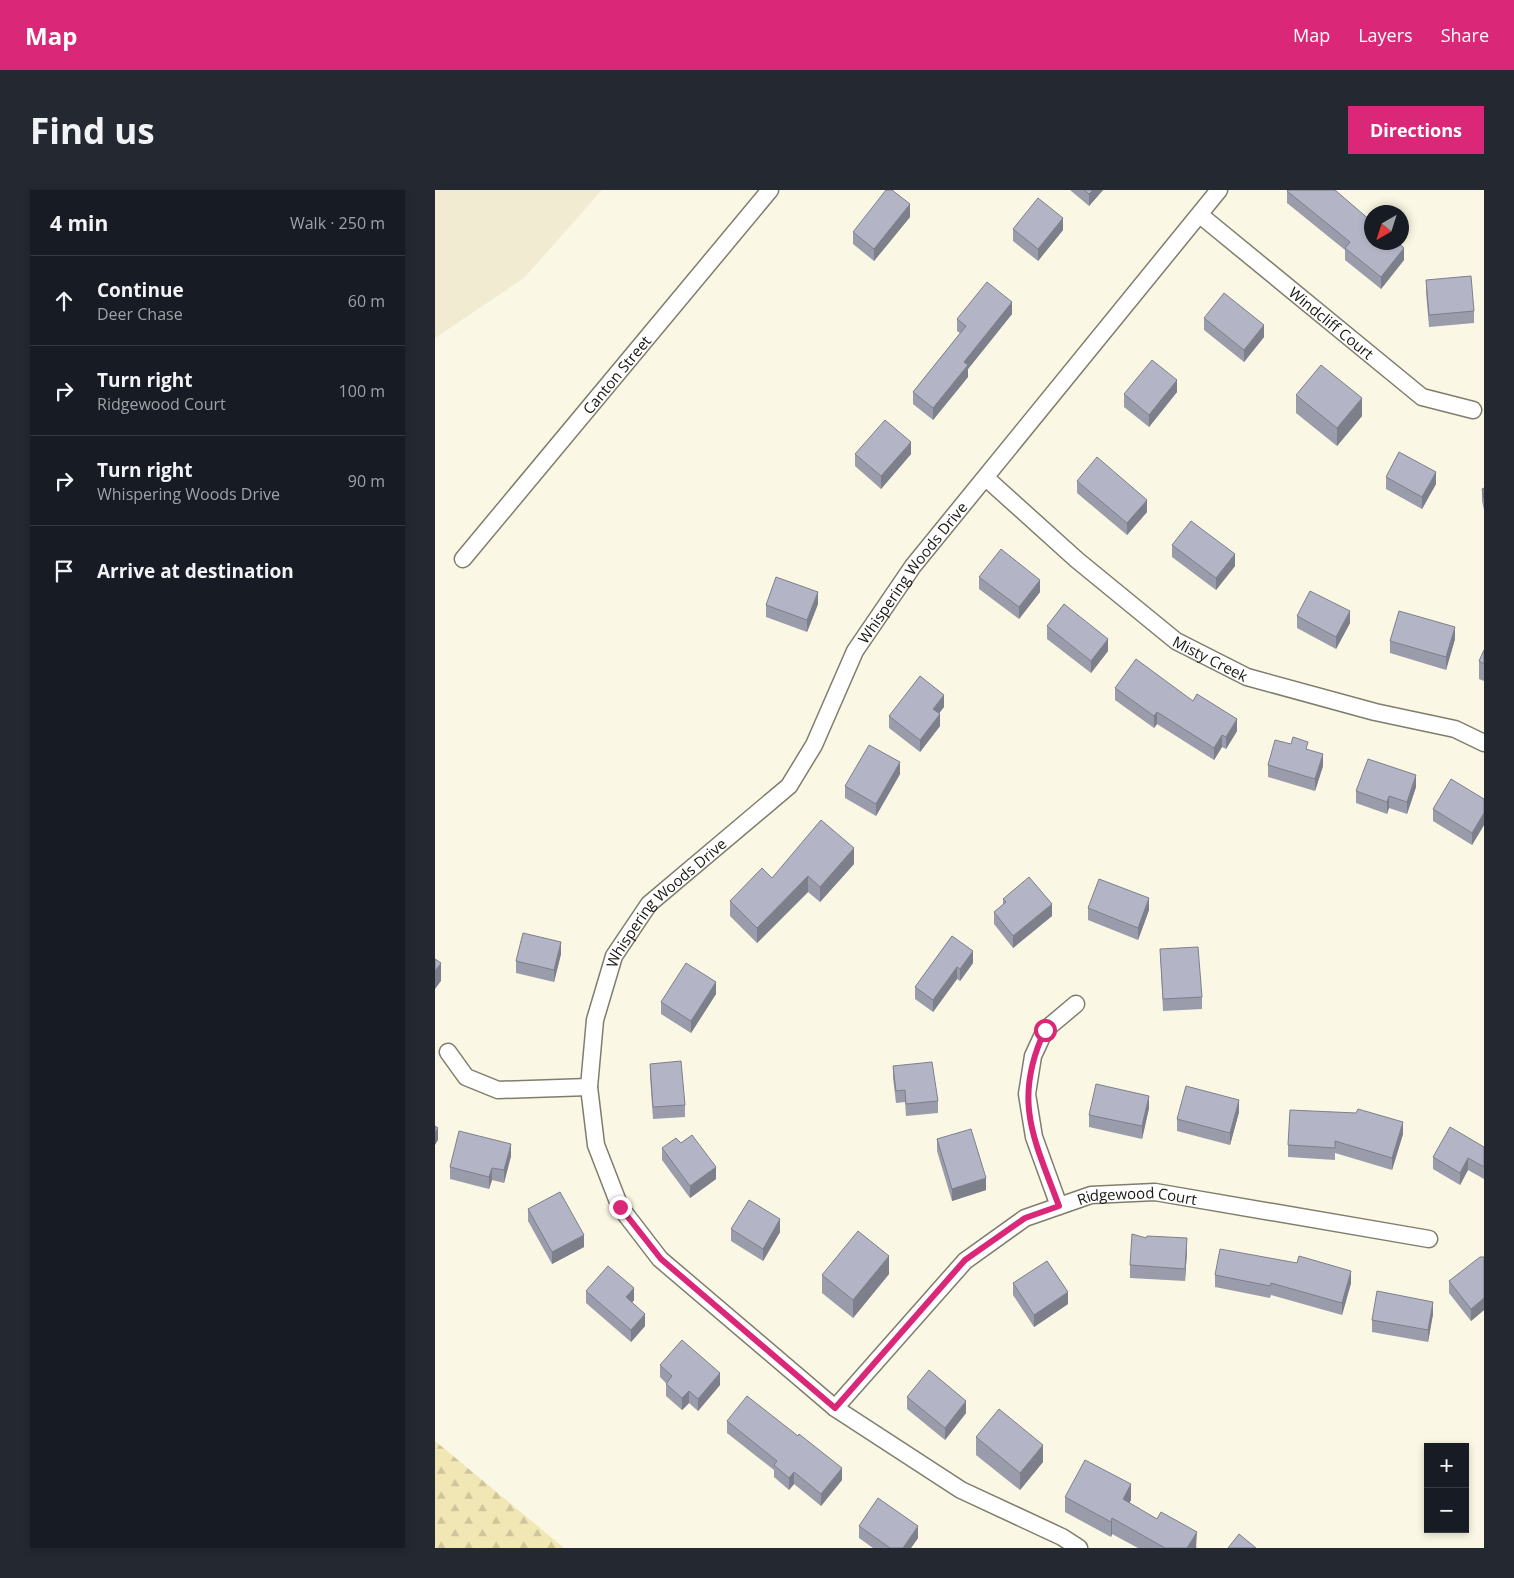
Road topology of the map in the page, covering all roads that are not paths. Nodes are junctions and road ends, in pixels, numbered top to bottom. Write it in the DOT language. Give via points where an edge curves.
graph roads {
  1 [pos="770,190"];
  2 [pos="1219,190"];
  3 [pos="1200,215"];
  4 [pos="1473,410"];
  5 [pos="986,478"];
  6 [pos="463,559"];
  7 [pos="1484,742"];
  8 [pos="1076,1004"];
  9 [pos="447,1052"];
  10 [pos="589,1087"];
  11 [pos="1059,1206"];
  12 [pos="1429,1239"];
  13 [pos="835,1408"];
  14 [pos="1079,1548"];
  1 -- 6 [label="street, Canton Street"];
  2 -- 3 [label="street, Whispering Woods Drive"];
  3 -- 4 [label="street, Windcliff Court" via="1422,397"];
  3 -- 5 [label="street, Whispering Woods Drive"];
  5 -- 7 [label="street, Misty Creek" via="1077,560 1176,641 1247,677 1375,712 1455,729"];
  5 -- 10 [label="street, Whispering Woods Drive" via="913,566 855,651 814,746 789,786 649,904 614,956 595,1020"];
  8 -- 11 [label="street" via="1045,1030 1033,1056 1027,1094 1034,1137"];
  9 -- 10 [label="street" via="466,1077 498,1090"];
  10 -- 13 [label="street, Whispering Woods Drive" via="596,1145 620,1207 661,1259"];
  11 -- 12 [label="street, Ridgewood Court" via="1091,1195 1155,1192"];
  11 -- 13 [label="street, Ridgewood Court" via="1025,1218 965,1260"];
  13 -- 14 [label="street, Whispering Woods Drive" via="961,1490"];
}
